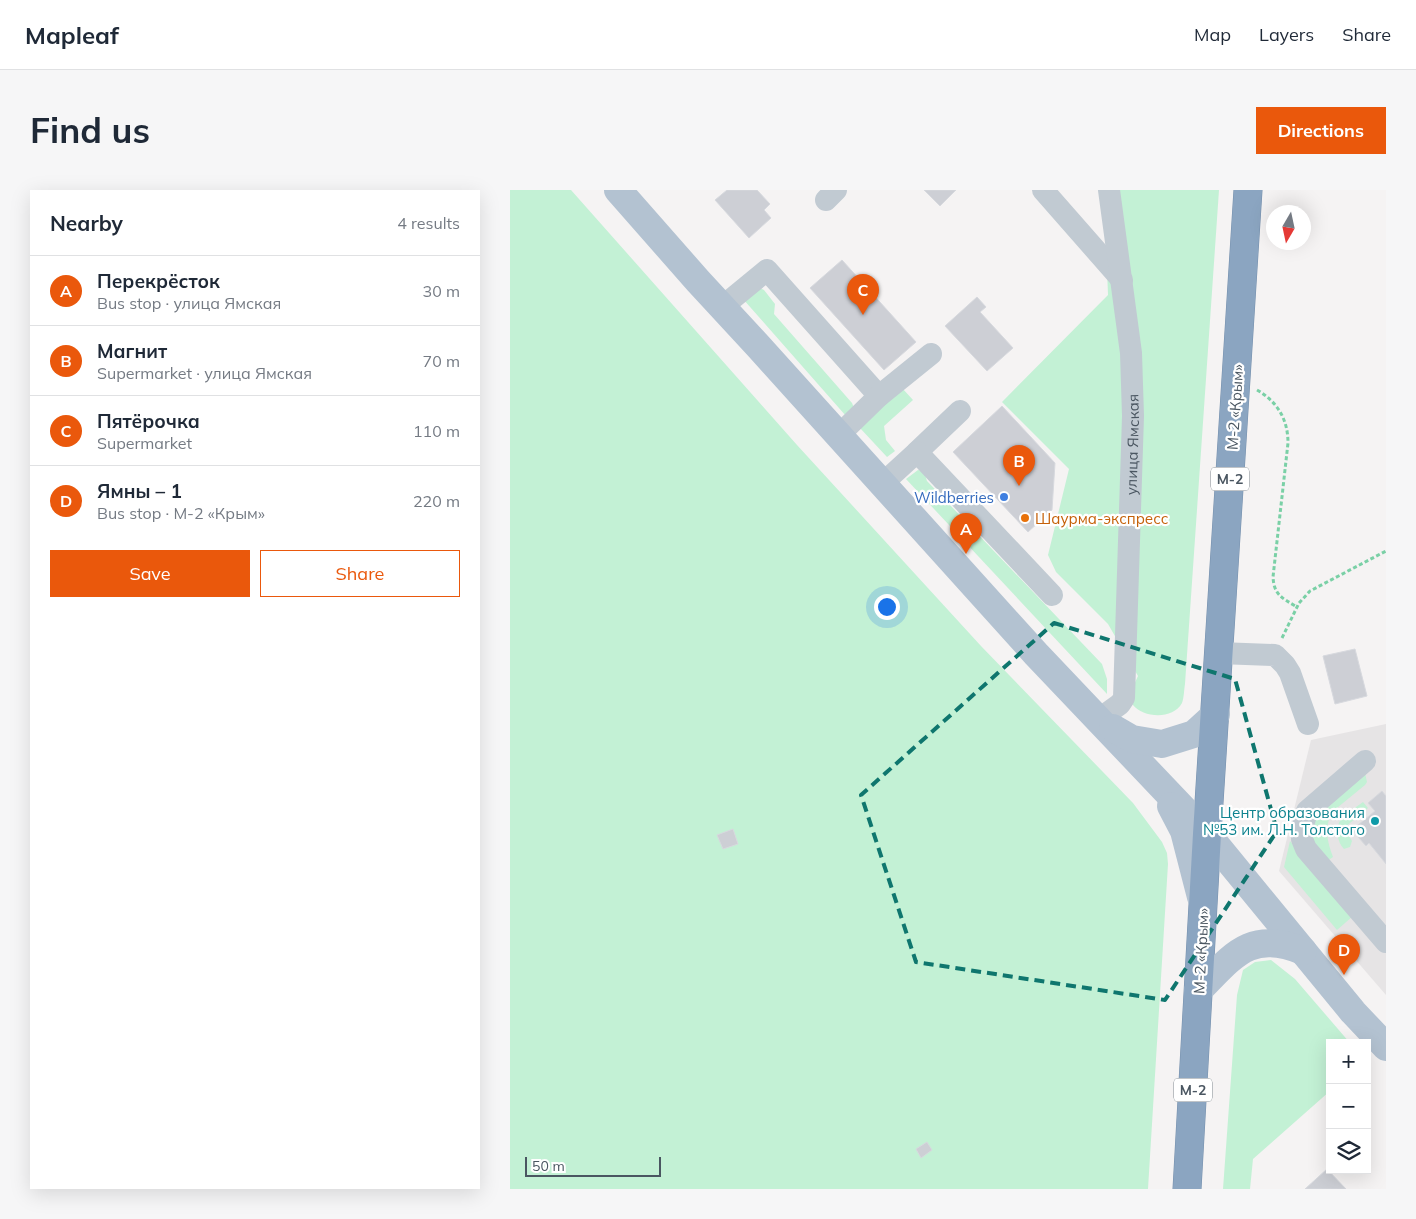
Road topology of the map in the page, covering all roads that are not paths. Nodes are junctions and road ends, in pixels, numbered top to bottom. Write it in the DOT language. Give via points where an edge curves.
graph roads {
  1 [pos="618,190"];
  2 [pos="1043,190"];
  3 [pos="1109,190"];
  4 [pos="1248,190"];
  5 [pos="1122,280"];
  6 [pos="722,307"];
  7 [pos="931,354"];
  8 [pos="879,396"];
  9 [pos="960,410"];
  10 [pos="838,436"];
  11 [pos="918,452"];
  12 [pos="882,484"];
  13 [pos="1052,595"];
  14 [pos="1219,653"];
  15 [pos="1216,714"];
  16 [pos="1098,720"];
  17 [pos="1308,724"];
  18 [pos="1365,761"];
  19 [pos="1158,782"];
  20 [pos="1208,834"];
  21 [pos="1203,907"];
  22 [pos="1386,942"];
  23 [pos="1303,951"];
  24 [pos="1198,990"];
  25 [pos="1386,1047"];
  26 [pos="1187,1189"];
  1 -- 6 [label="main road"];
  2 -- 5 [label="street"];
  3 -- 5 [label="street, улица Ямская"];
  4 -- 14 [label="highway, М-2 «Крым» / М-2"];
  5 -- 16 [label="street, улица Ямская" via="1131,353 1133,416 1124,698"];
  6 -- 8 [label="street" via="773,264"];
  6 -- 10 [label="main road"];
  7 -- 8 [label="street"];
  8 -- 10 [label="street"];
  9 -- 11 [label="street"];
  10 -- 12 [label="main road"];
  11 -- 12 [label="street"];
  11 -- 13 [label="street"];
  12 -- 16 [label="main road"];
  14 -- 15 [label="highway, М-2"];
  14 -- 17 [label="street" via="1275,655 1290,673"];
  15 -- 16 [label="main road" via="1194,734 1162,744 1132,739"];
  15 -- 20 [label="highway, М-2 «Крым» / М-2"];
  16 -- 19 [label="main road"];
  18 -- 22 [label="street" via="1307,811 1302,824 1302,839 1306,849"];
  19 -- 20 [label="main road"];
  19 -- 21 [label="main road" via="1184,831"];
  20 -- 21 [label="highway, М-2 «Крым» / М-2"];
  20 -- 23 [label="main road"];
  21 -- 24 [label="highway, М-2 «Крым» / М-2"];
  23 -- 24 [label="main road" via="1280,943 1253,945 1240,951"];
  23 -- 25 [label="main road"];
  24 -- 26 [label="highway, М-2 «Крым» / М-2"];
}
